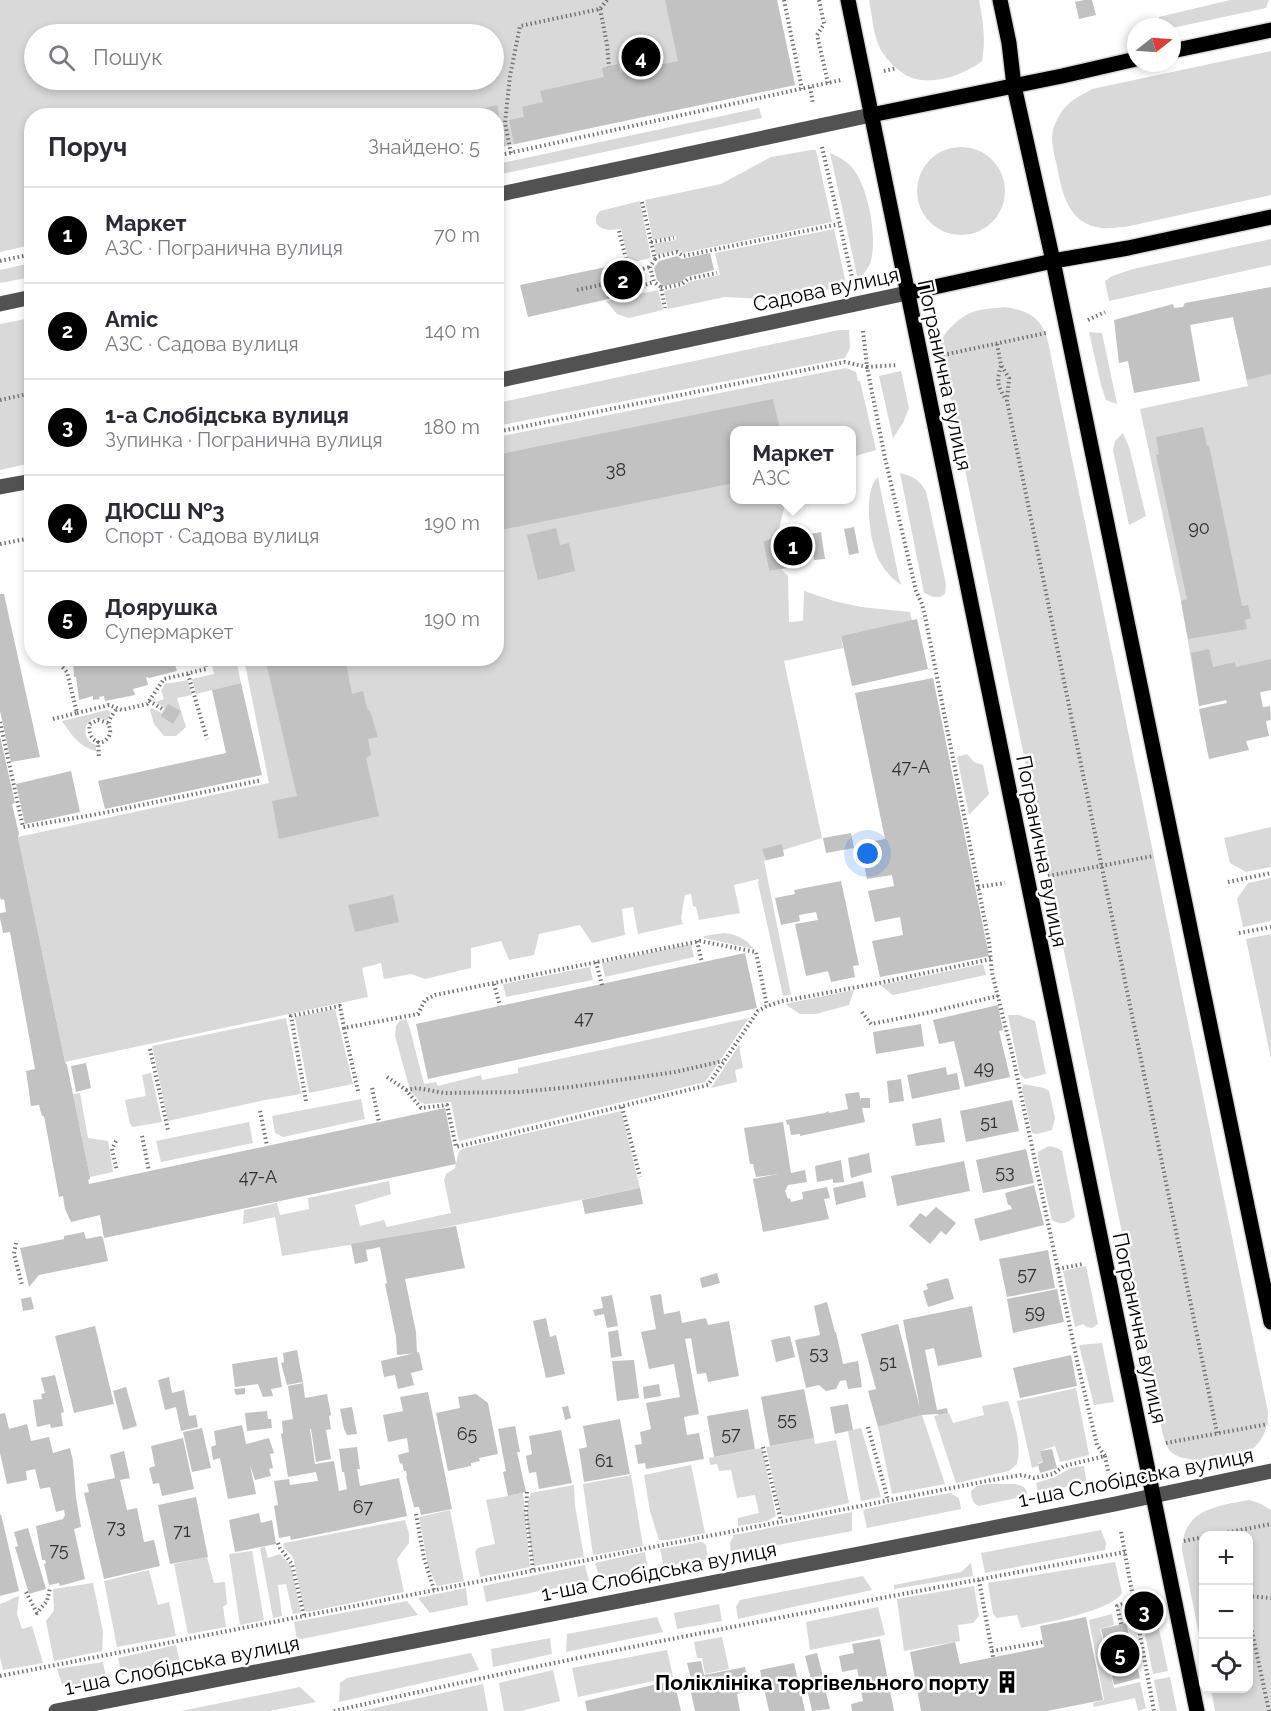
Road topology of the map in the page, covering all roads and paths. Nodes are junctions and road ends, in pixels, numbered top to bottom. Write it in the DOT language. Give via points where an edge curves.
graph roads {
  1 [pos="607,0"];
  2 [pos="784,0"];
  3 [pos="819,0"];
  4 [pos="848,0"];
  5 [pos="1000,0"];
  6 [pos="600,9"];
  7 [pos="1271,30"];
  8 [pos="1181,49"];
  9 [pos="1127,61"];
  10 [pos="609,67"];
  11 [pos="897,68"];
  12 [pos="863,75"];
  13 [pos="828,83"];
  14 [pos="1014,86"];
  15 [pos="810,87"];
  16 [pos="802,89"];
  17 [pos="871,115"];
  18 [pos="818,127"];
  19 [pos="511,153"];
  20 [pos="504,154"];
  21 [pos="504,193"];
  22 [pos="642,202"];
  23 [pos="1271,217"];
  24 [pos="839,224"];
  25 [pos="619,231"];
  26 [pos="674,238"];
  27 [pos="651,242"];
  28 [pos="24,256"];
  29 [pos="655,259"];
  30 [pos="0,261"];
  31 [pos="1053,261"];
  32 [pos="628,267"];
  33 [pos="650,267"];
  34 [pos="717,273"];
  35 [pos="654,282"];
  36 [pos="852,282"];
  37 [pos="605,284"];
  38 [pos="661,287"];
  39 [pos="577,290"];
  40 [pos="907,293"];
  41 [pos="24,299"];
  42 [pos="0,304"];
  43 [pos="665,308"];
  44 [pos="1105,312"];
  45 [pos="1088,320"];
  46 [pos="862,331"];
  47 [pos="1046,333"];
  48 [pos="997,344"];
  49 [pos="942,355"];
  50 [pos="898,365"];
  51 [pos="1001,365"];
  52 [pos="867,367"];
  53 [pos="504,379"];
  54 [pos="24,395"];
  55 [pos="0,400"];
  56 [pos="1007,401"];
  57 [pos="504,430"];
  58 [pos="24,482"];
  59 [pos="0,487"];
  60 [pos="24,539"];
  61 [pos="0,544"];
  62 [pos="61,666"];
  63 [pos="206,666"];
  64 [pos="188,674"];
  65 [pos="149,701"];
  66 [pos="117,708"];
  67 [pos="164,710"];
  68 [pos="77,713"];
  69 [pos="53,719"];
  70 [pos="0,722"];
  71 [pos="108,723"];
  72 [pos="207,739"];
  73 [pos="98,741"];
  74 [pos="99,758"];
  75 [pos="262,780"];
  76 [pos="1153,856"];
  77 [pos="1101,866"];
  78 [pos="1271,873"];
  79 [pos="1027,879"];
  80 [pos="1228,882"];
  81 [pos="978,887"];
  82 [pos="1271,927"];
  83 [pos="1239,933"];
  84 [pos="697,941"];
  85 [pos="990,959"];
  86 [pos="596,962"];
  87 [pos="702,963"];
  88 [pos="494,984"];
  89 [pos="602,985"];
  90 [pos="998,996"];
  91 [pos="767,1005"];
  92 [pos="500,1006"];
  93 [pos="862,1012"];
  94 [pos="344,1028"];
  95 [pos="150,1049"];
  96 [pos="723,1061"];
  97 [pos="387,1077"];
  98 [pos="372,1088"];
  99 [pos="406,1090"];
  100 [pos="358,1091"];
  101 [pos="306,1101"];
  102 [pos="622,1107"];
  103 [pos="260,1111"];
  104 [pos="379,1122"];
  105 [pos="168,1130"];
  106 [pos="142,1136"];
  107 [pos="116,1142"];
  108 [pos="267,1146"];
  109 [pos="117,1171"];
  110 [pos="149,1171"];
  111 [pos="640,1177"];
  112 [pos="16,1243"];
  113 [pos="22,1286"];
  114 [pos="1271,1322"];
  115 [pos="1268,1424"];
  116 [pos="868,1427"];
  117 [pos="1217,1432"];
  118 [pos="1166,1443"];
  119 [pos="764,1447"];
  120 [pos="1105,1456"];
  121 [pos="1271,1471"];
  122 [pos="1108,1472"];
  123 [pos="527,1492"];
  124 [pos="1152,1496"];
  125 [pos="888,1500"];
  126 [pos="416,1514"];
  127 [pos="781,1521"];
  128 [pos="1271,1524"];
  129 [pos="1241,1531"];
  130 [pos="1120,1532"];
  131 [pos="1199,1538"];
  132 [pos="1182,1542"];
  133 [pos="278,1543"];
  134 [pos="1125,1552"];
  135 [pos="533,1570"];
  136 [pos="979,1580"];
  137 [pos="50,1588"];
  138 [pos="434,1590"];
  139 [pos="26,1593"];
  140 [pos="1253,1596"];
  141 [pos="1271,1598"];
  142 [pos="1133,1600"];
  143 [pos="304,1616"];
  144 [pos="1121,1624"];
  145 [pos="1253,1636"];
  146 [pos="1043,1642"];
  147 [pos="992,1651"];
  148 [pos="993,1657"];
  149 [pos="0,1676"];
  150 [pos="56,1711"];
  151 [pos="334,1711"];
  152 [pos="1154,1711"];
  153 [pos="1197,1711"];
  154 [pos="1269,1711"];
  1 -- 6 [label="path"];
  2 -- 16 [label="path"];
  3 -- 13 [label="path" via="824,24 817,35"];
  4 -- 12 [label="main road, Погранична вулиця"];
  5 -- 14 [label="main road"];
  6 -- 10 [label="path"];
  6 -- 19 [label="path" via="520,26 505,123"];
  7 -- 8 [label="main road"];
  9 -- 14 [label="main road"];
  11 -- 12 [label="path"];
  12 -- 13 [label="path"];
  12 -- 17 [label="main road, Погранична вулиця"];
  13 -- 15 [label="path"];
  14 -- 17 [label="main road"];
  14 -- 31 [label="main road"];
  15 -- 16 [label="path"];
  15 -- 18 [label="path"];
  16 -- 19 [label="path"];
  17 -- 18 [label="street"];
  17 -- 40 [label="main road, Погранична вулиця"];
  18 -- 21 [label="street"];
  18 -- 24 [label="path"];
  19 -- 20 [label="path"];
  22 -- 27 [label="path"];
  23 -- 31 [label="main road, Садова вулиця"];
  24 -- 29 [label="path"];
  24 -- 36 [label="path"];
  25 -- 32 [label="path"];
  26 -- 27 [label="path"];
  27 -- 29 [label="path"];
  28 -- 30 [label="path"];
  29 -- 33 [label="path"];
  31 -- 40 [label="main road, Садова вулиця"];
  31 -- 114 [label="main road"];
  32 -- 33 [label="path"];
  32 -- 37 [label="path" via="603,272"];
  33 -- 35 [label="path"];
  34 -- 38 [label="path" via="688,279 682,285"];
  35 -- 37 [label="path" via="640,290 609,296"];
  35 -- 38 [label="path"];
  37 -- 39 [label="path"];
  38 -- 43 [label="path"];
  40 -- 53 [label="street, Садова вулиця"];
  40 -- 79 [label="main road, Погранична вулиця"];
  41 -- 42 [label="street"];
  44 -- 45 [label="path"];
  46 -- 52 [label="path"];
  47 -- 48 [label="path"];
  48 -- 49 [label="path"];
  48 -- 51 [label="path"];
  50 -- 52 [label="path"];
  51 -- 56 [label="path" via="1009,378"];
  51 -- 56 [label="path" via="997,378"];
  52 -- 57 [label="path" via="845,362"];
  52 -- 81 [label="path" via="916,591 924,610"];
  54 -- 55 [label="path"];
  56 -- 77 [label="path"];
  58 -- 59 [label="street"];
  60 -- 61 [label="path"];
  62 -- 68 [label="path" via="67,672"];
  63 -- 64 [label="path"];
  64 -- 65 [label="path" via="164,679"];
  64 -- 72 [label="path"];
  65 -- 66 [label="path" via="122,710"];
  65 -- 67 [label="path"];
  66 -- 68 [label="path" via="109,705"];
  66 -- 71 [label="path"];
  68 -- 69 [label="path"];
  70 -- 75 [label="path" via="23,827"];
  71 -- 73 [label="path" via="108,737"];
  71 -- 73 [label="path" via="98,720 90,724 91,738"];
  73 -- 74 [label="path"];
  76 -- 77 [label="path"];
  77 -- 79 [label="path"];
  77 -- 117 [label="path"];
  78 -- 80 [label="path"];
  79 -- 81 [label="path"];
  79 -- 124 [label="main road, Погранична вулиця"];
  81 -- 85 [label="path"];
  82 -- 83 [label="path"];
  84 -- 86 [label="path"];
  84 -- 87 [label="path"];
  84 -- 91 [label="path" via="756,952"];
  85 -- 90 [label="path"];
  85 -- 91 [label="path"];
  86 -- 88 [label="path"];
  86 -- 89 [label="path"];
  88 -- 92 [label="path"];
  88 -- 94 [label="path" via="435,995 425,1000 418,1014"];
  90 -- 93 [label="path" via="871,1024"];
  90 -- 120 [label="path" via="1078,1365 1097,1445"];
  91 -- 96 [label="path" via="758,1011"];
  94 -- 100 [label="path"];
  94 -- 101 [label="path" via="339,1006 291,1016"];
  95 -- 105 [label="path"];
  96 -- 99 [label="path" via="572,1088 444,1093"];
  96 -- 102 [label="path" via="708,1085"];
  97 -- 99 [label="path"];
  98 -- 104 [label="path"];
  99 -- 102 [label="path" via="421,1108 447,1105 456,1147"];
  102 -- 111 [label="path"];
  103 -- 108 [label="path"];
  106 -- 110 [label="path"];
  107 -- 109 [label="path" via="112,1149"];
  112 -- 113 [label="path" via="14,1254"];
  115 -- 117 [label="path"];
  116 -- 125 [label="path"];
  117 -- 118 [label="path"];
  119 -- 127 [label="path"];
  120 -- 122 [label="path"];
  120 -- 125 [label="path" via="1034,1478 1022,1475"];
  121 -- 124 [label="street, 1-ша Слобідська вулиця"];
  123 -- 135 [label="path"];
  124 -- 150 [label="street, 1-ша Слобідська вулиця"];
  124 -- 153 [label="main road, Погранична вулиця"];
  125 -- 127 [label="path"];
  126 -- 138 [label="path"];
  127 -- 135 [label="path"];
  128 -- 129 [label="path"];
  130 -- 134 [label="path"];
  131 -- 132 [label="path"];
  133 -- 143 [label="path" via="292,1564"];
  134 -- 136 [label="path"];
  134 -- 142 [label="path"];
  135 -- 138 [label="path"];
  136 -- 147 [label="path"];
  136 -- 151 [label="path" via="489,1676"];
  137 -- 139 [label="path" via="38,1613"];
  138 -- 143 [label="path"];
  140 -- 141 [label="path"];
  142 -- 144 [label="path" via="1117,1606"];
  142 -- 152 [label="path"];
  143 -- 149 [label="path"];
  145 -- 154 [label="path"];
  146 -- 147 [label="path"];
  147 -- 148 [label="path"];
}
